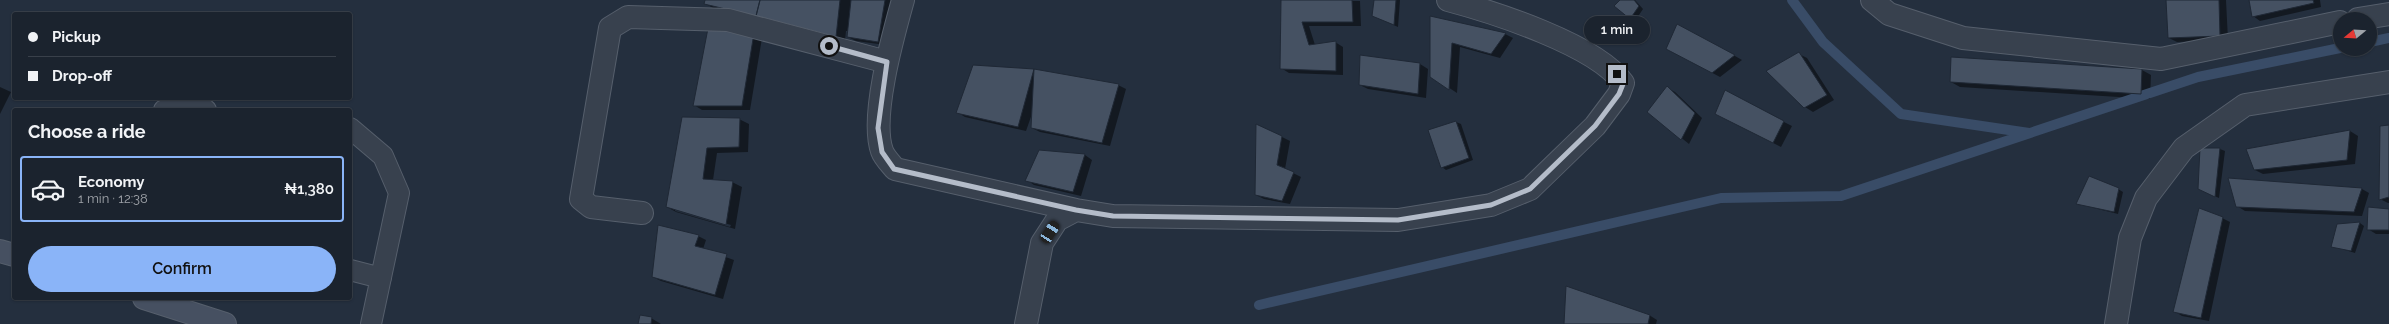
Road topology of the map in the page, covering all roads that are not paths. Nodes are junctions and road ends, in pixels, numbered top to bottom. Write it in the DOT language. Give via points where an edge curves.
graph roads {
  1 [pos="903,0"];
  2 [pos="1448,0"];
  3 [pos="1872,0"];
  4 [pos="2389,14"];
  5 [pos="2377,16"];
  6 [pos="2333,23"];
  7 [pos="887,62"];
  8 [pos="2389,82"];
  9 [pos="170,108"];
  10 [pos="192,108"];
  11 [pos="352,130"];
  12 [pos="1076,210"];
  13 [pos="642,213"];
  14 [pos="0,251"];
  15 [pos="12,255"];
  16 [pos="352,271"];
  17 [pos="381,278"];
  18 [pos="149,300"];
  19 [pos="198,320"];
  20 [pos="225,324"];
  21 [pos="371,324"];
  22 [pos="1026,324"];
  23 [pos="2116,324"];
  1 -- 7 [label="street"];
  2 -- 12 [label="street" via="1497,13 1584,52 1617,74 1623,84 1619,94 1595,126 1530,189 1491,205 1398,220 1113,216"];
  3 -- 6 [label="street" via="1889,14 1963,38 2161,59"];
  4 -- 5 [label="street"];
  7 -- 12 [label="street" via="878,128 882,152 894,169"];
  7 -- 13 [label="street" via="728,20 628,17 610,28 581,199 591,207"];
  8 -- 23 [label="street" via="2245,105 2184,148 2146,198 2130,238"];
  9 -- 10 [label="lane"];
  11 -- 17 [label="lane" via="383,156 399,193"];
  12 -- 22 [label="street" via="1057,220 1042,243"];
  14 -- 15 [label="main road"];
  16 -- 17 [label="lane"];
  17 -- 21 [label="lane"];
  18 -- 19 [label="main road"];
  19 -- 20 [label="main road"];
}
